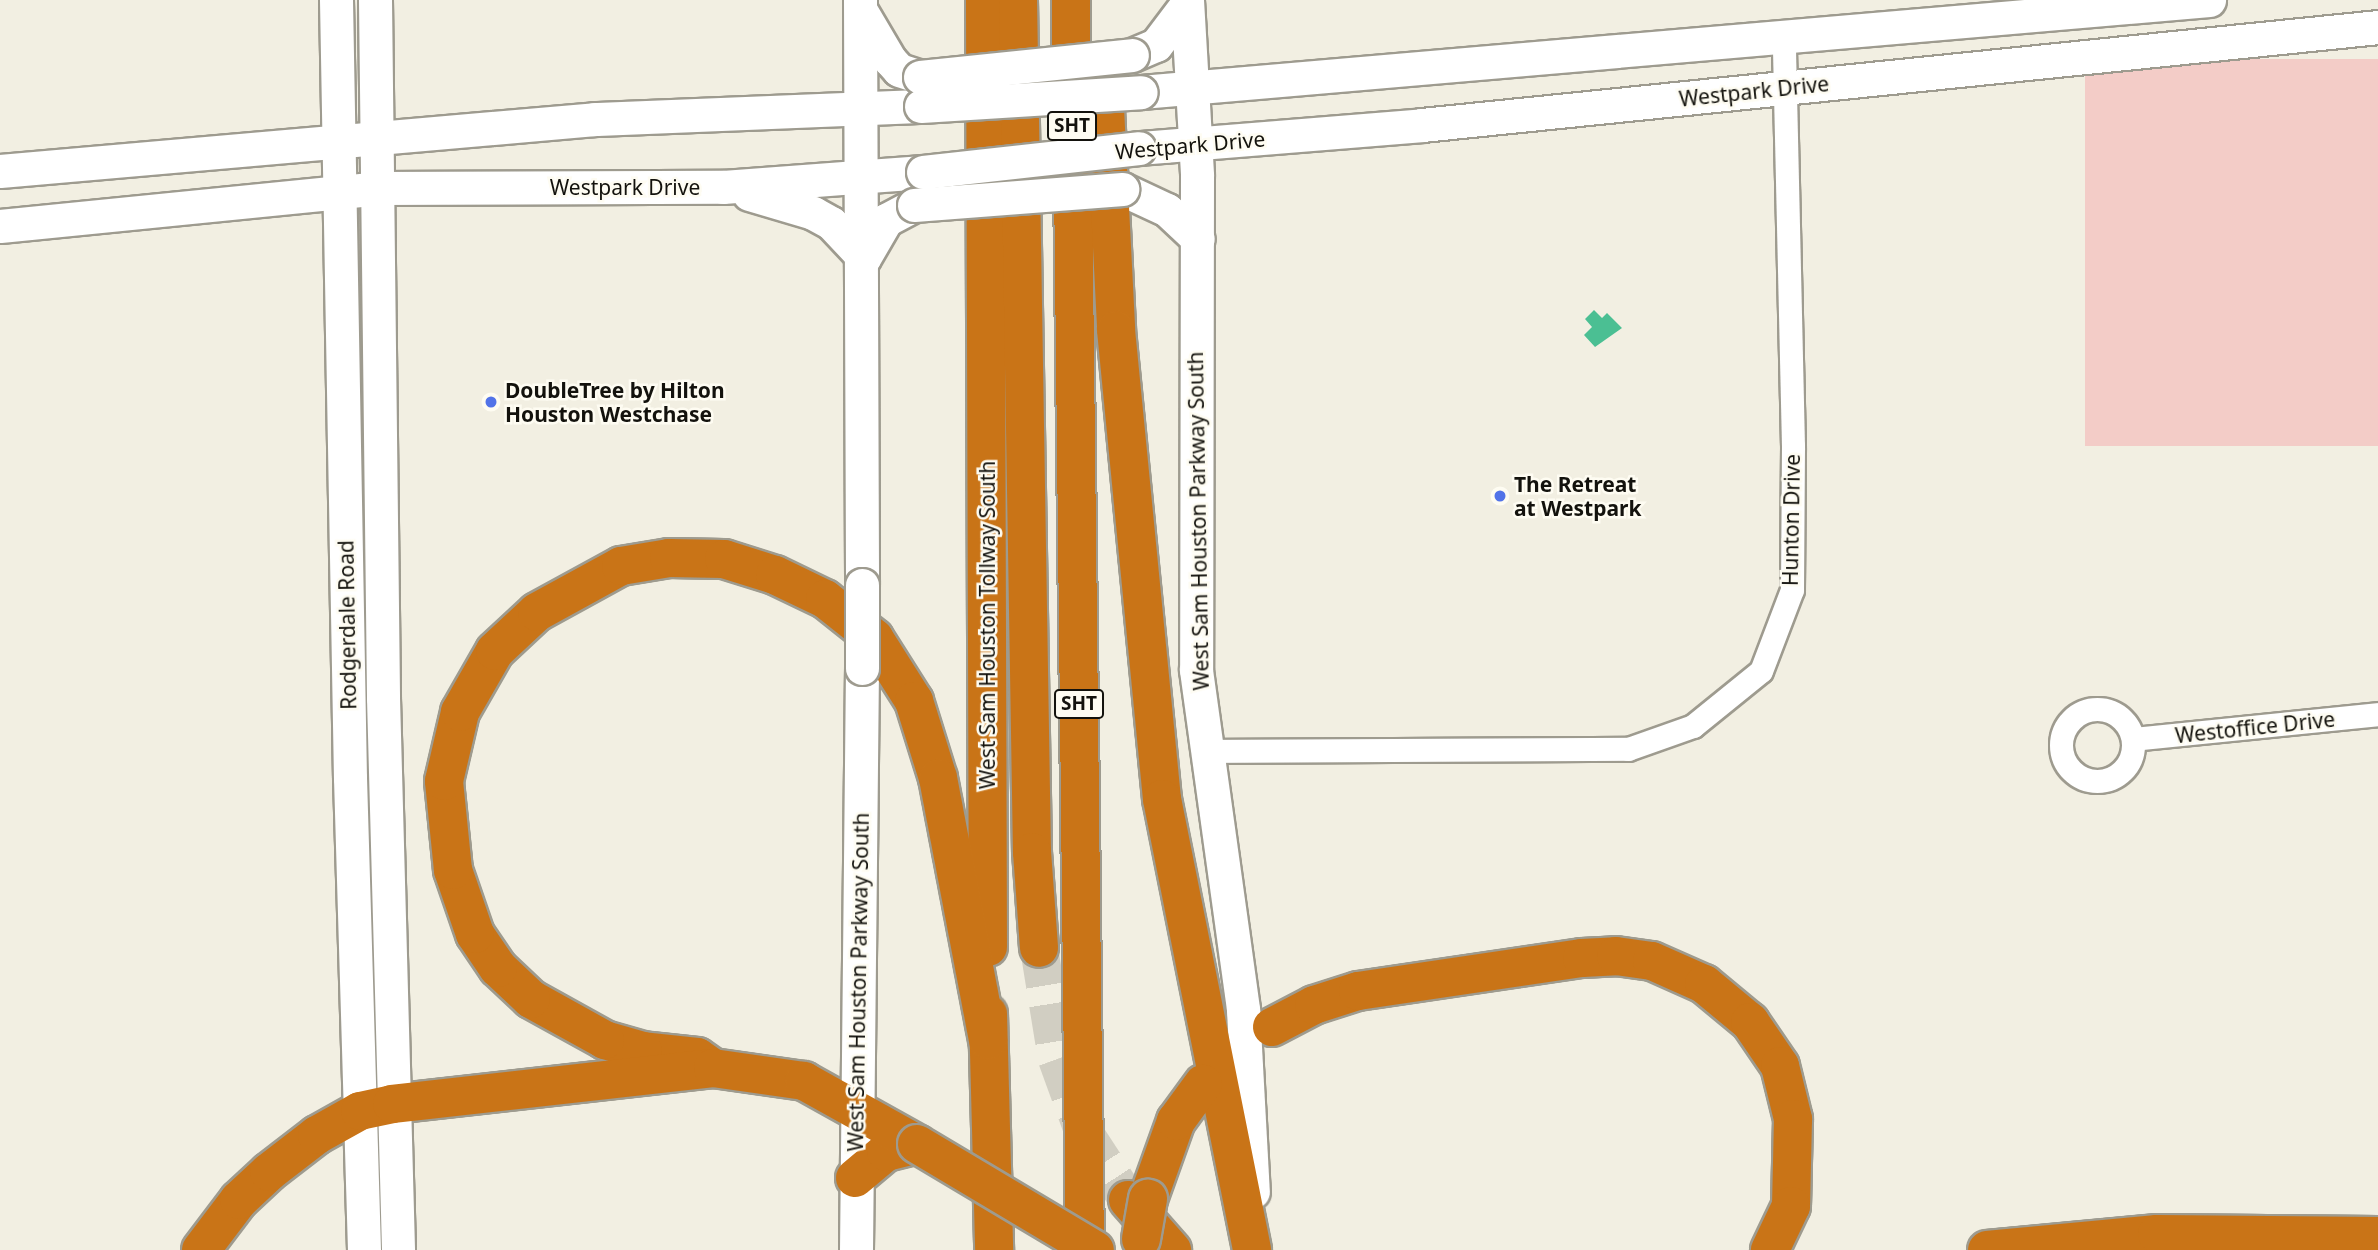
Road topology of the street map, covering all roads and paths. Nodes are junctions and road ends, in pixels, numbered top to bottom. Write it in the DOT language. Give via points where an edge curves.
graph roads {
  1 [pos="336,0"];
  2 [pos="375,0"];
  3 [pos="985,0"];
  4 [pos="1018,0"];
  5 [pos="1071,0"];
  6 [pos="2209,0"];
  7 [pos="1187,2"];
  8 [pos="861,5"];
  9 [pos="2093,5"];
  10 [pos="2378,27"];
  11 [pos="1071,38"];
  12 [pos="1784,39"];
  13 [pos="2175,47"];
  14 [pos="2022,62"];
  15 [pos="1194,88"];
  16 [pos="1785,88"];
  17 [pos="921,91"];
  18 [pos="860,110"];
  19 [pos="379,135"];
  20 [pos="339,138"];
  21 [pos="1197,144"];
  22 [pos="0,171"];
  23 [pos="862,176"];
  24 [pos="723,187"];
  25 [pos="378,188"];
  26 [pos="339,192"];
  27 [pos="0,226"];
  28 [pos="1198,239"];
  29 [pos="864,258"];
  30 [pos="2378,714"];
  31 [pos="2133,739"];
  32 [pos="1207,751"];
  33 [pos="350,778"];
  34 [pos="384,779"];
  35 [pos="1039,948"];
  36 [pos="1272,1027"];
  37 [pos="988,1040"];
  38 [pos="713,1068"];
  39 [pos="1203,1084"];
  40 [pos="855,1107"];
  41 [pos="376,1108"];
  42 [pos="905,1140"];
  43 [pos="855,1178"];
  44 [pos="2378,1236"];
  45 [pos="1151,1246"];
  46 [pos="201,1250"];
  47 [pos="364,1250"];
  48 [pos="398,1250"];
  49 [pos="856,1250"];
  50 [pos="994,1250"];
  51 [pos="1085,1250"];
  52 [pos="1095,1250"];
  53 [pos="1254,1250"];
  54 [pos="1770,1250"];
  55 [pos="1987,1250"];
  1 -- 20 [label="main road, Rodgerdale Road"];
  2 -- 19 [label="main road, Rodgerdale Road"];
  3 -- 37 [label="highway, West Sam Houston Tollway South"];
  4 -- 35 [label="highway" via="1031,839"];
  5 -- 11 [label="highway, SHT"];
  6 -- 9 [label="main road"];
  7 -- 15 [label="main road, West Sam Houston Parkway South"];
  7 -- 17 [label="main road, bridge" via="1156,45 1132,55"];
  8 -- 17 [label="main road" via="890,60"];
  8 -- 18 [label="main road, West Sam Houston Parkway South"];
  9 -- 12 [label="main road"];
  9 -- 13 [label="main road"];
  9 -- 14 [label="main road" via="2078,30 2043,40"];
  10 -- 13 [label="main road, Westpark Drive"];
  11 -- 51 [label="highway, SHT"];
  11 -- 53 [label="highway" via="1104,89 1116,330 1162,799"];
  12 -- 15 [label="main road"];
  12 -- 16 [label="street, Hunton Drive"];
  13 -- 14 [label="main road, Westpark Drive"];
  14 -- 16 [label="main road, Westpark Drive"];
  15 -- 17 [label="main road, bridge"];
  15 -- 21 [label="main road, West Sam Houston Parkway South"];
  16 -- 21 [label="main road, Westpark Drive"];
  16 -- 32 [label="street, Hunton Drive" via="1791,590 1762,671 1693,726 1628,749"];
  17 -- 18 [label="main road"];
  18 -- 19 [label="main road" via="595,119"];
  18 -- 23 [label="main road, West Sam Houston Parkway South"];
  19 -- 20 [label="main road"];
  19 -- 25 [label="main road, Rodgerdale Road"];
  20 -- 22 [label="main road"];
  20 -- 26 [label="main road, Rodgerdale Road"];
  21 -- 23 [label="main road, Westpark Drive, bridge"];
  21 -- 28 [label="main road, West Sam Houston Parkway South"];
  23 -- 24 [label="main road, Westpark Drive"];
  23 -- 29 [label="main road, West Sam Houston Parkway South"];
  24 -- 25 [label="main road, Westpark Drive"];
  24 -- 29 [label="main road" via="813,213 831,223"];
  25 -- 26 [label="main road, Westpark Drive"];
  25 -- 34 [label="main road, Rodgerdale Road"];
  26 -- 27 [label="main road, Westpark Drive"];
  26 -- 33 [label="main road, Rodgerdale Road"];
  28 -- 29 [label="main road, bridge" via="1167,210 1122,190 914,205 886,220"];
  28 -- 32 [label="main road, West Sam Houston Parkway South" via="1196,670"];
  29 -- 40 [label="main road, West Sam Houston Parkway South, bridge"];
  30 -- 31 [label="street, Westoffice Drive"];
  32 -- 53 [label="main road, West Sam Houston Parkway South" via="1243,1010"];
  33 -- 34 [label="main road"];
  33 -- 41 [label="main road, Rodgerdale Road"];
  34 -- 41 [label="main road, Rodgerdale Road"];
  36 -- 54 [label="highway" via="1314,1005 1358,991 1582,958 1652,961 1704,984 1741,1014 1780,1066 1793,1119 1791,1206"];
  37 -- 38 [label="highway" via="938,779 914,701 874,638 825,599 775,575 724,559 669,558 621,566 537,612 495,652 460,712 444,781 453,870 475,934 498,968 553,1013 605,1040 643,1051 697,1057"];
  37 -- 50 [label="highway, West Sam Houston Tollway South"];
  38 -- 40 [label="highway" via="804,1082"];
  38 -- 41 [label="highway"];
  39 -- 45 [label="highway, bridge" via="1176,1121 1138,1199"];
  40 -- 42 [label="highway"];
  40 -- 43 [label="main road, West Sam Houston Parkway South"];
  41 -- 46 [label="highway" via="317,1135 269,1172 239,1200"];
  41 -- 47 [label="main road, Rodgerdale Road"];
  41 -- 48 [label="main road, Rodgerdale Road"];
  42 -- 43 [label="highway"];
  42 -- 52 [label="highway, bridge"];
  43 -- 49 [label="main road, West Sam Houston Parkway South"];
  44 -- 55 [label="highway" via="2157,1234"];
}
